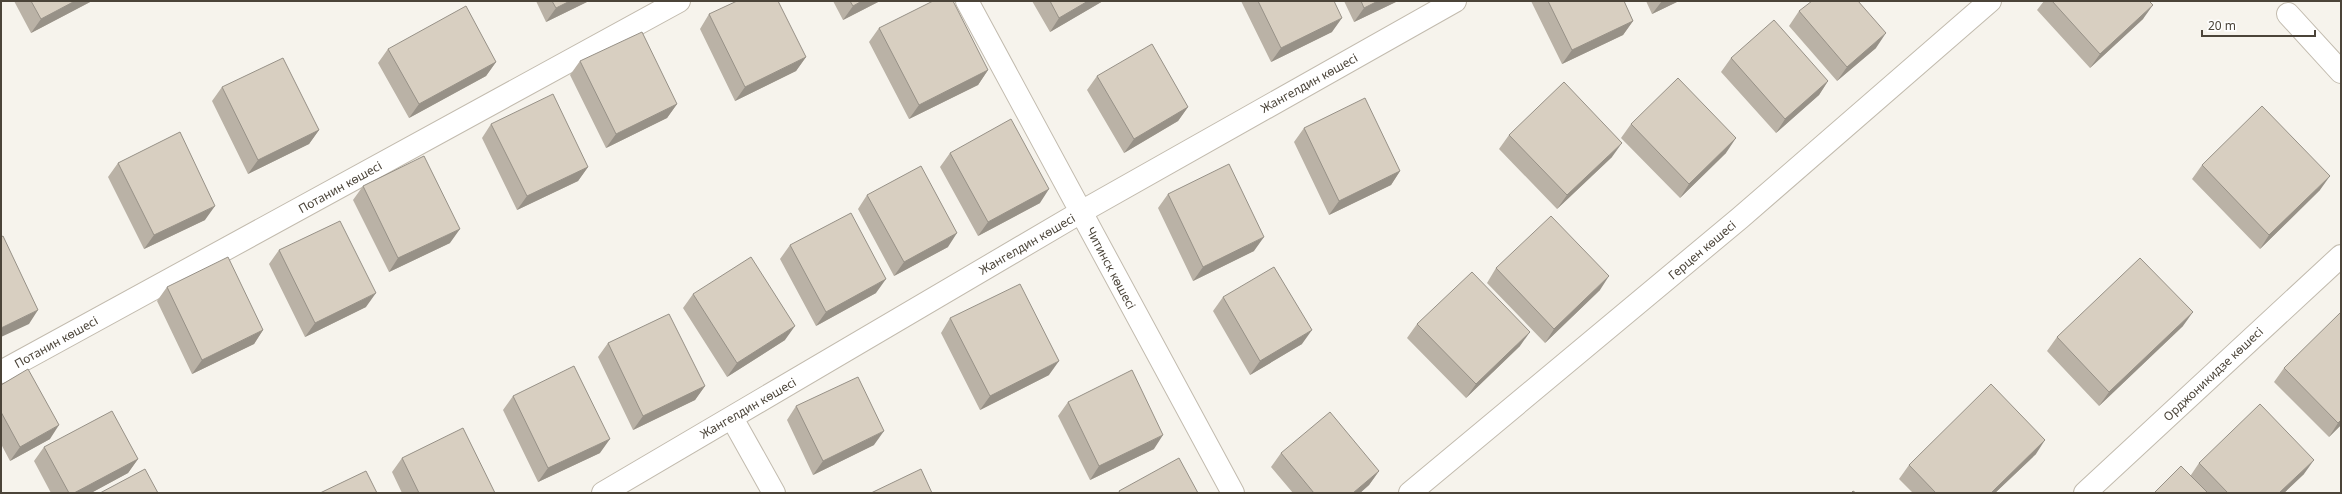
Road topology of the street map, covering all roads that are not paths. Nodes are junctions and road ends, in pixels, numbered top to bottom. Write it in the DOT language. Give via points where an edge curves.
graph roads {
  1 [pos="679,1"];
  2 [pos="967,1"];
  3 [pos="1455,1"];
  4 [pos="1990,1"];
  5 [pos="2288,14"];
  6 [pos="2341,72"];
  7 [pos="1081,212"];
  8 [pos="2341,256"];
  9 [pos="1,372"];
  10 [pos="732,418"];
  11 [pos="603,493"];
  12 [pos="774,493"];
  13 [pos="1233,493"];
  14 [pos="1410,493"];
  15 [pos="2085,493"];
  1 -- 9 [label="street, Потанин көшесі"];
  2 -- 7 [label="street, Читинск көшесі"];
  3 -- 7 [label="street, Жангелдин көшесі"];
  4 -- 14 [label="street, Герцен көшесі" via="1740,218"];
  5 -- 6 [label="street"];
  7 -- 10 [label="street, Жангелдин көшесі"];
  7 -- 13 [label="street, Читинск көшесі"];
  8 -- 15 [label="street, Орджоникидзе көшесі"];
  10 -- 11 [label="street, Жангелдин көшесі"];
  10 -- 12 [label="street"];
}
